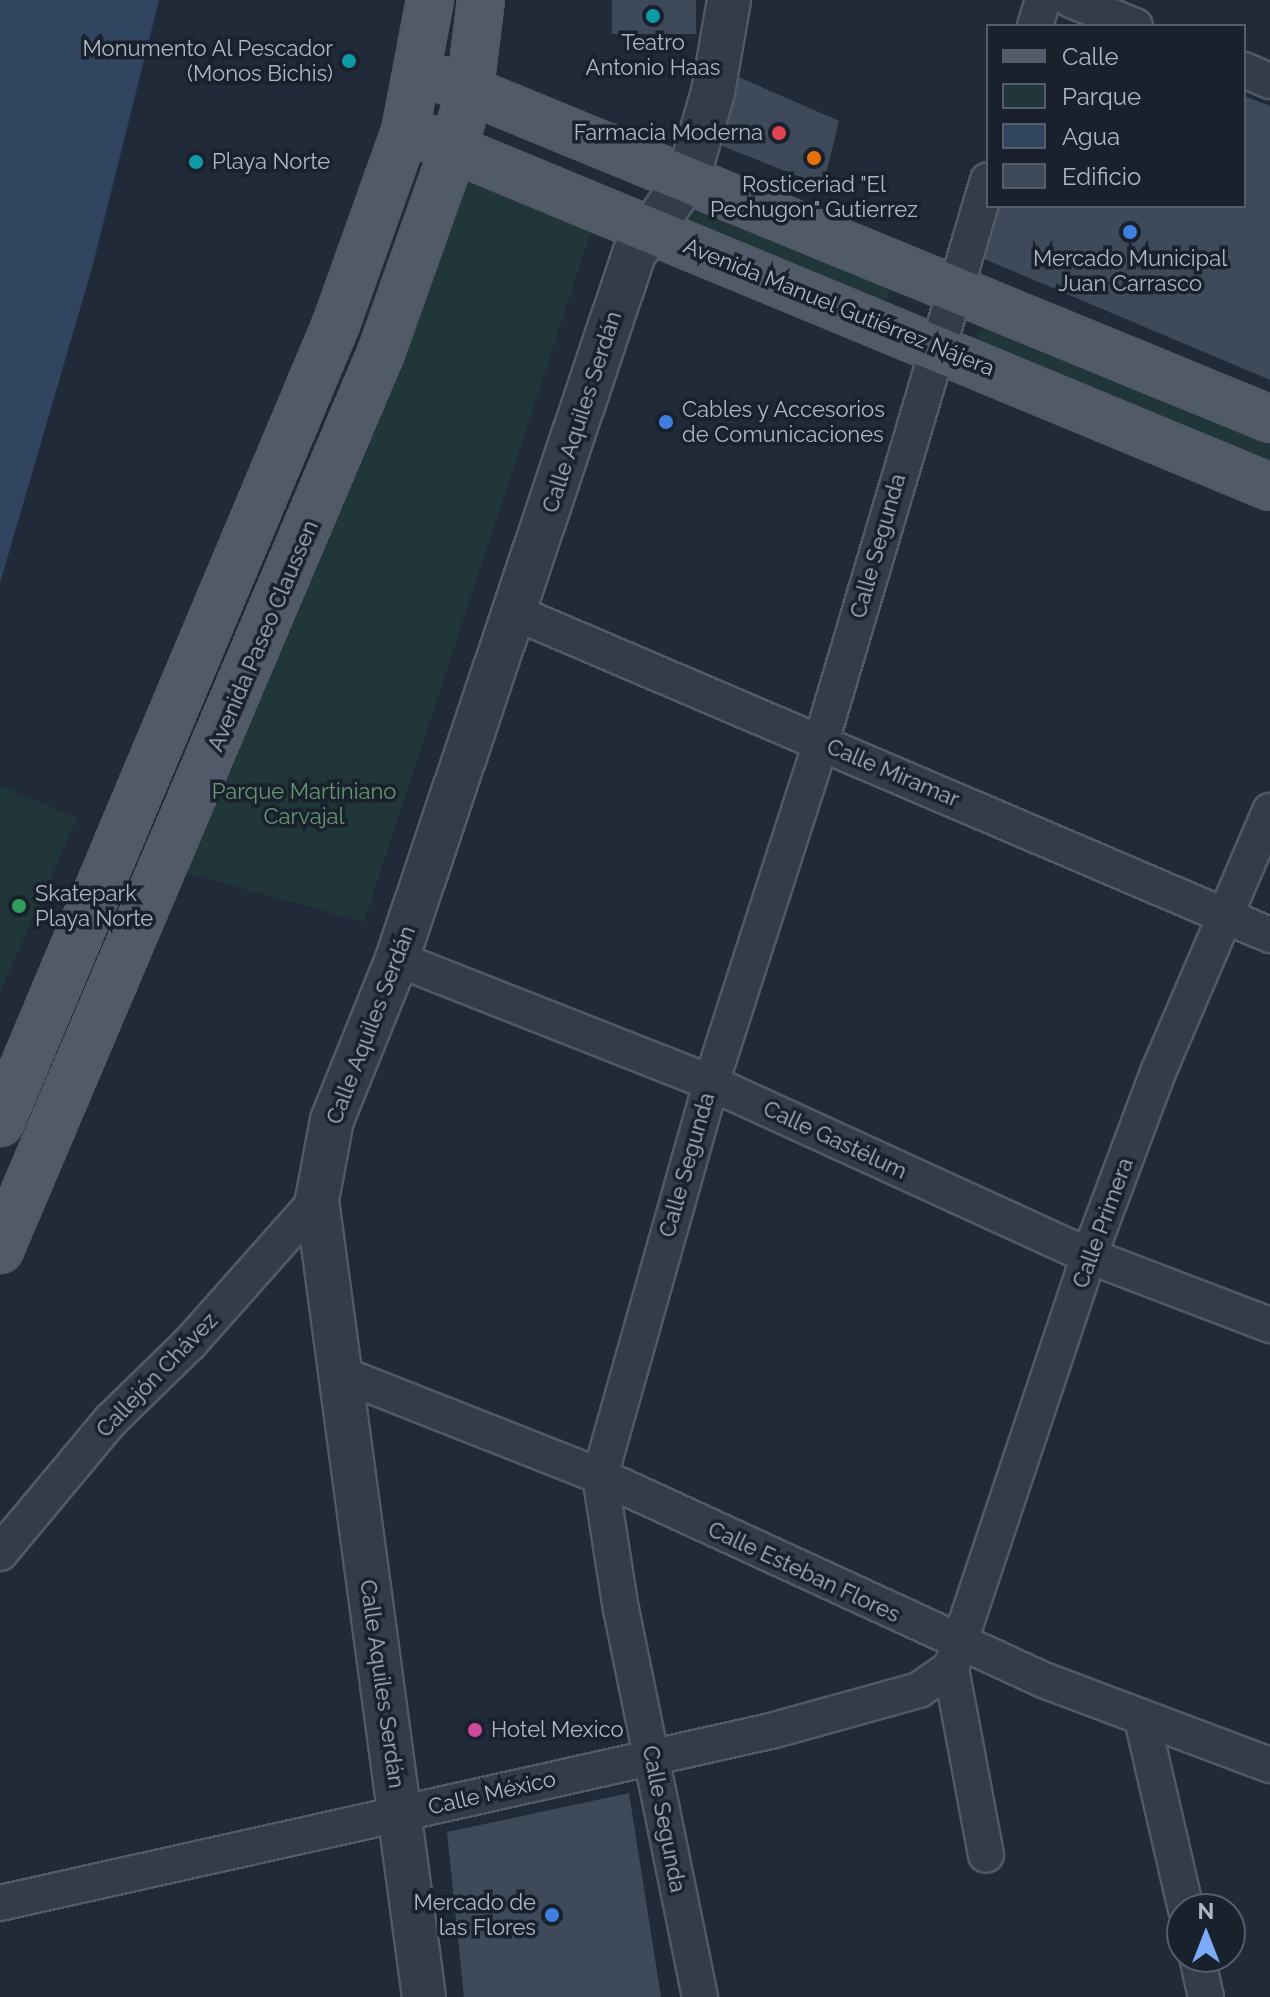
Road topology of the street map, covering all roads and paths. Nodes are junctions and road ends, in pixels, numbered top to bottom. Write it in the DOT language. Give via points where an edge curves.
graph roads {
  1 [pos="430,0"];
  2 [pos="481,0"];
  3 [pos="729,0"];
  4 [pos="1043,0"];
  5 [pos="1071,0"];
  6 [pos="1036,24"];
  7 [pos="1130,24"];
  8 [pos="419,71"];
  9 [pos="1246,71"];
  10 [pos="1270,81"];
  11 [pos="470,89"];
  12 [pos="405,131"];
  13 [pos="454,148"];
  14 [pos="688,178"];
  15 [pos="986,187"];
  16 [pos="651,230"];
  17 [pos="954,292"];
  18 [pos="937,349"];
  19 [pos="1270,419"];
  20 [pos="1270,487"];
  21 [pos="516,613"];
  22 [pos="821,742"];
  23 [pos="1270,811"];
  24 [pos="1226,917"];
  25 [pos="1270,935"];
  26 [pos="397,959"];
  27 [pos="711,1083"];
  28 [pos="0,1123"];
  29 [pos="317,1200"];
  30 [pos="0,1250"];
  31 [pos="1089,1256"];
  32 [pos="1270,1325"];
  33 [pos="341,1374"];
  34 [pos="600,1476"];
  35 [pos="0,1553"];
  36 [pos="955,1656"];
  37 [pos="1142,1719"];
  38 [pos="652,1757"];
  39 [pos="1270,1765"];
  40 [pos="399,1814"];
  41 [pos="986,1855"];
  42 [pos="1182,1893"];
  43 [pos="0,1903"];
  44 [pos="1201,1973"];
  45 [pos="424,1997"];
  46 [pos="700,1997"];
  47 [pos="1206,1997"];
  1 -- 8 [label="main road"];
  2 -- 11 [label="main road, Avenida Paseo Claussen"];
  3 -- 14 [label="street" via="713,92"];
  4 -- 6 [label="street"];
  5 -- 7 [label="street"];
  8 -- 11 [label="main road"];
  8 -- 12 [label="main road"];
  9 -- 10 [label="street"];
  11 -- 13 [label="main road, Avenida Paseo Claussen"];
  11 -- 14 [label="main road"];
  12 -- 13 [label="main road, Avenida Manuel Gutiérrez Nájera"];
  12 -- 28 [label="main road" via="336,324"];
  13 -- 16 [label="main road, Avenida Manuel Gutiérrez Nájera"];
  13 -- 30 [label="main road, Avenida Paseo Claussen" via="381,353"];
  14 -- 16 [label="street, Calle Aquiles Serdán"];
  14 -- 17 [label="main road"];
  15 -- 17 [label="street, Calle Segunda"];
  16 -- 18 [label="main road, Avenida Manuel Gutiérrez Nájera"];
  16 -- 21 [label="street, Calle Aquiles Serdán" via="634,254"];
  17 -- 18 [label="street, Calle Segunda"];
  17 -- 19 [label="main road"];
  18 -- 20 [label="main road, Avenida Manuel Gutiérrez Nájera"];
  18 -- 22 [label="street, Calle Segunda"];
  21 -- 22 [label="street, Calle Miramar"];
  21 -- 26 [label="street, Calle Aquiles Serdán"];
  22 -- 24 [label="street, Calle Miramar"];
  22 -- 27 [label="street, Calle Segunda"];
  23 -- 24 [label="street, Calle Primera"];
  24 -- 25 [label="street, Calle Miramar"];
  24 -- 31 [label="street, Calle Primera" via="1159,1070"];
  26 -- 27 [label="street, Calle Gastélum"];
  26 -- 29 [label="street, Calle Aquiles Serdán" via="332,1120"];
  27 -- 31 [label="street, Calle Gastélum"];
  27 -- 34 [label="street, Calle Segunda"];
  29 -- 33 [label="street, Calle Aquiles Serdán"];
  29 -- 35 [label="street, Callejón Chávez" via="190,1343 111,1420"];
  31 -- 32 [label="street, Calle Gastélum"];
  31 -- 36 [label="street, Calle Primera"];
  33 -- 34 [label="street, Calle Esteban Flores"];
  33 -- 40 [label="street, Calle Aquiles Serdán"];
  34 -- 36 [label="street, Calle Esteban Flores"];
  34 -- 38 [label="street, Calle Segunda"];
  36 -- 37 [label="street, Calle Esteban Flores"];
  36 -- 38 [label="street, Calle México" via="906,1694"];
  36 -- 41 [label="street"];
  37 -- 39 [label="street, Calle Esteban Flores"];
  37 -- 42 [label="street"];
  38 -- 40 [label="street, Calle México"];
  38 -- 46 [label="street, Calle Segunda"];
  40 -- 43 [label="street, Calle México"];
  40 -- 45 [label="street, Calle Aquiles Serdán"];
  44 -- 47 [label="street"];
}
